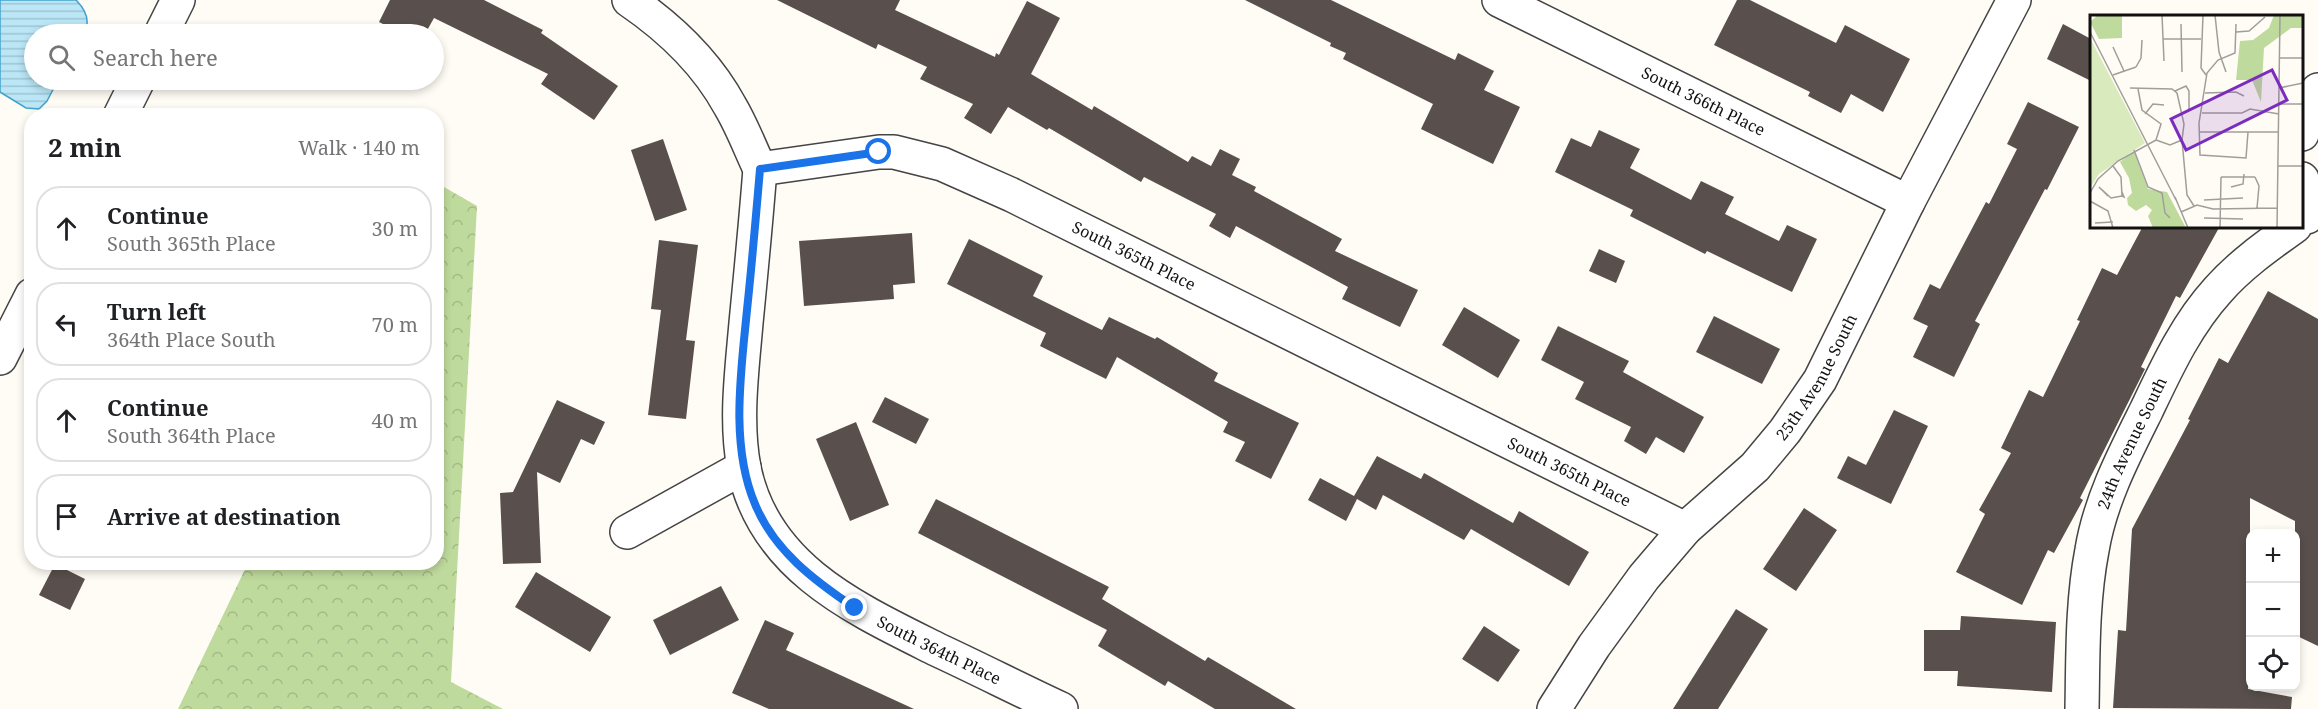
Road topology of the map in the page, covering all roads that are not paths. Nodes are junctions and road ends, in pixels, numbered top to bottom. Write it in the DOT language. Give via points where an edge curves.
graph roads {
  1 [pos="178,0"];
  2 [pos="629,0"];
  3 [pos="1499,0"];
  4 [pos="2014,0"];
  5 [pos="165,24"];
  6 [pos="133,90"];
  7 [pos="2318,90"];
  8 [pos="124,108"];
  9 [pos="2303,129"];
  10 [pos="760,169"];
  11 [pos="2303,200"];
  12 [pos="1908,202"];
  13 [pos="2305,220"];
  14 [pos="2294,228"];
  15 [pos="19,300"];
  16 [pos="0,358"];
  17 [pos="744,467"];
  18 [pos="1686,529"];
  19 [pos="627,532"];
  20 [pos="1061,709"];
  21 [pos="1554,709"];
  22 [pos="2082,709"];
  1 -- 5 [label="street"];
  2 -- 10 [label="street" via="675,34 694,55 730,105"];
  3 -- 12 [label="street, South 366th Place"];
  4 -- 12 [label="street, 25th Avenue South"];
  6 -- 8 [label="street"];
  7 -- 9 [label="street"];
  10 -- 17 [label="street, South 364th Place" via="742,360"];
  10 -- 18 [label="street, South 365th Place" via="879,152 911,155 942,164"];
  11 -- 13 [label="street, 24th Avenue South"];
  12 -- 18 [label="street, 25th Avenue South" via="1820,380 1755,466"];
  14 -- 22 [label="street, 24th Avenue South" via="2243,266 2206,304 2158,385 2118,472 2091,551"];
  15 -- 16 [label="street"];
  17 -- 19 [label="street"];
  17 -- 20 [label="street, South 364th Place" via="755,505 768,528 786,553 815,580 855,608"];
  18 -- 21 [label="street, 25th Avenue South" via="1621,607"];
}
